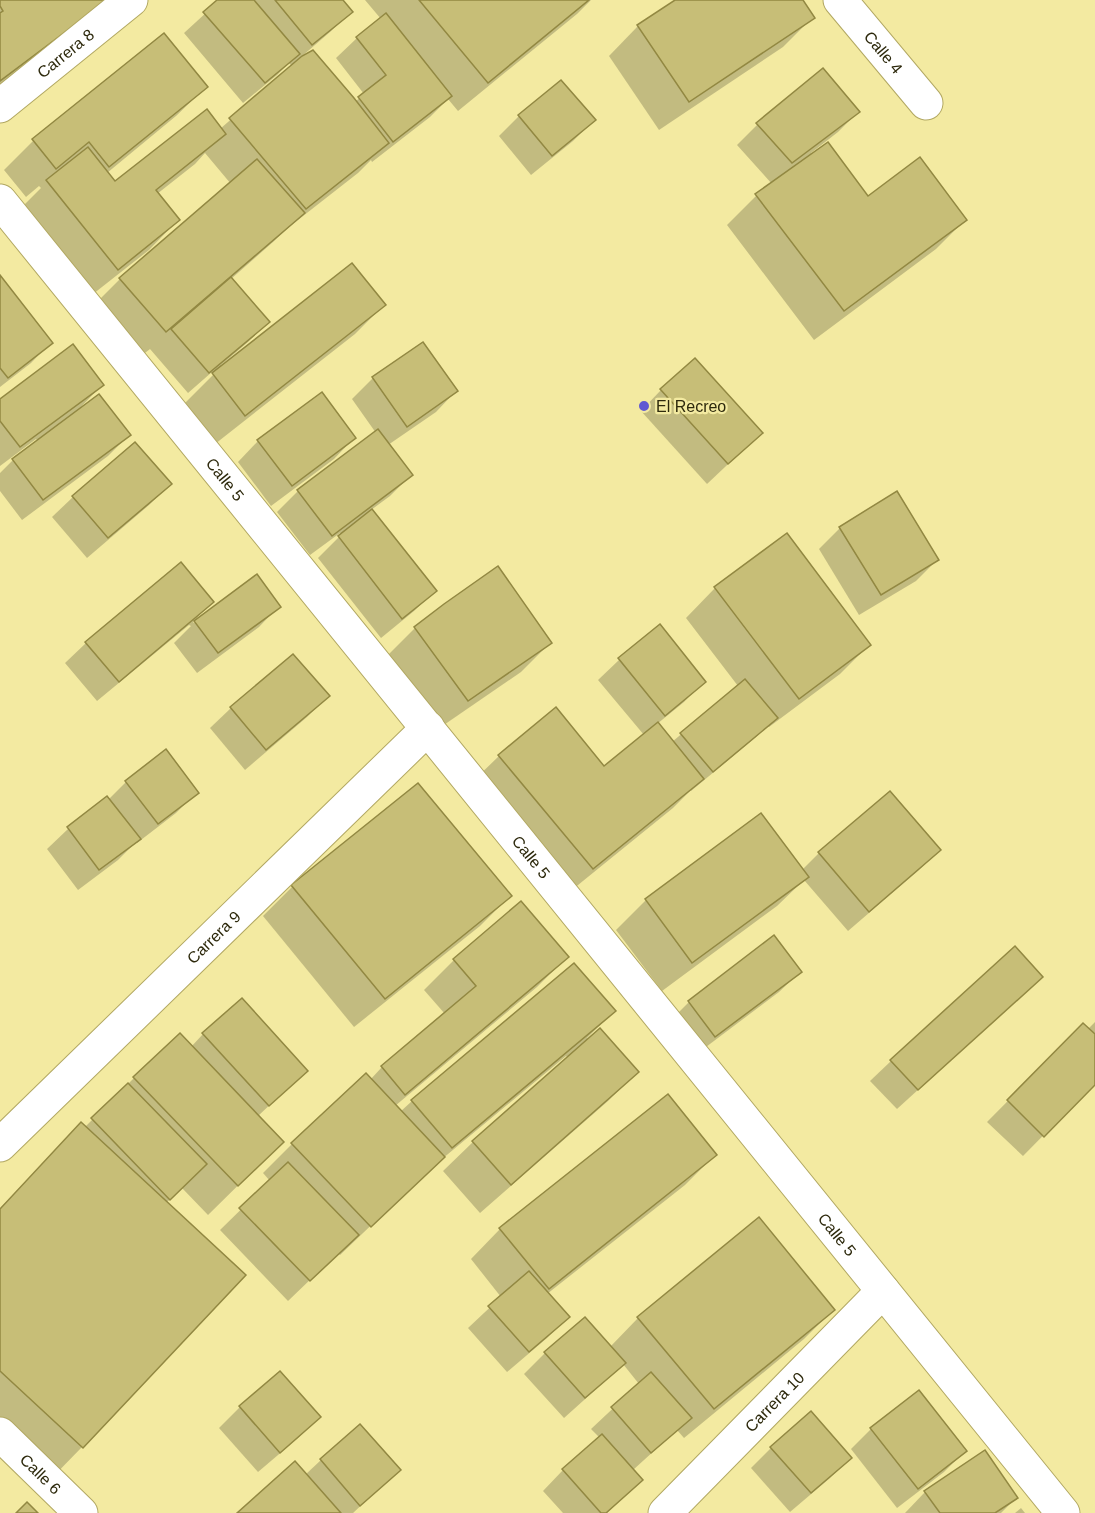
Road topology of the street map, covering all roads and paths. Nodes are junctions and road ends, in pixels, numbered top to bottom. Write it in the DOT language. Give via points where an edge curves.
graph roads {
  1 [pos="131,0"];
  2 [pos="840,0"];
  3 [pos="926,104"];
  4 [pos="0,106"];
  5 [pos="0,201"];
  6 [pos="428,728"];
  7 [pos="0,1145"];
  8 [pos="883,1292"];
  9 [pos="0,1434"];
  10 [pos="81,1513"];
  11 [pos="665,1513"];
  12 [pos="1063,1513"];
  1 -- 4 [label="street, Carrera 8"];
  2 -- 3 [label="street, Calle 4"];
  5 -- 6 [label="street, Calle 5"];
  6 -- 7 [label="street, Carrera 9"];
  6 -- 8 [label="street, Calle 5"];
  8 -- 11 [label="street, Carrera 10"];
  8 -- 12 [label="street, Calle 5"];
  9 -- 10 [label="street, Calle 6"];
}
